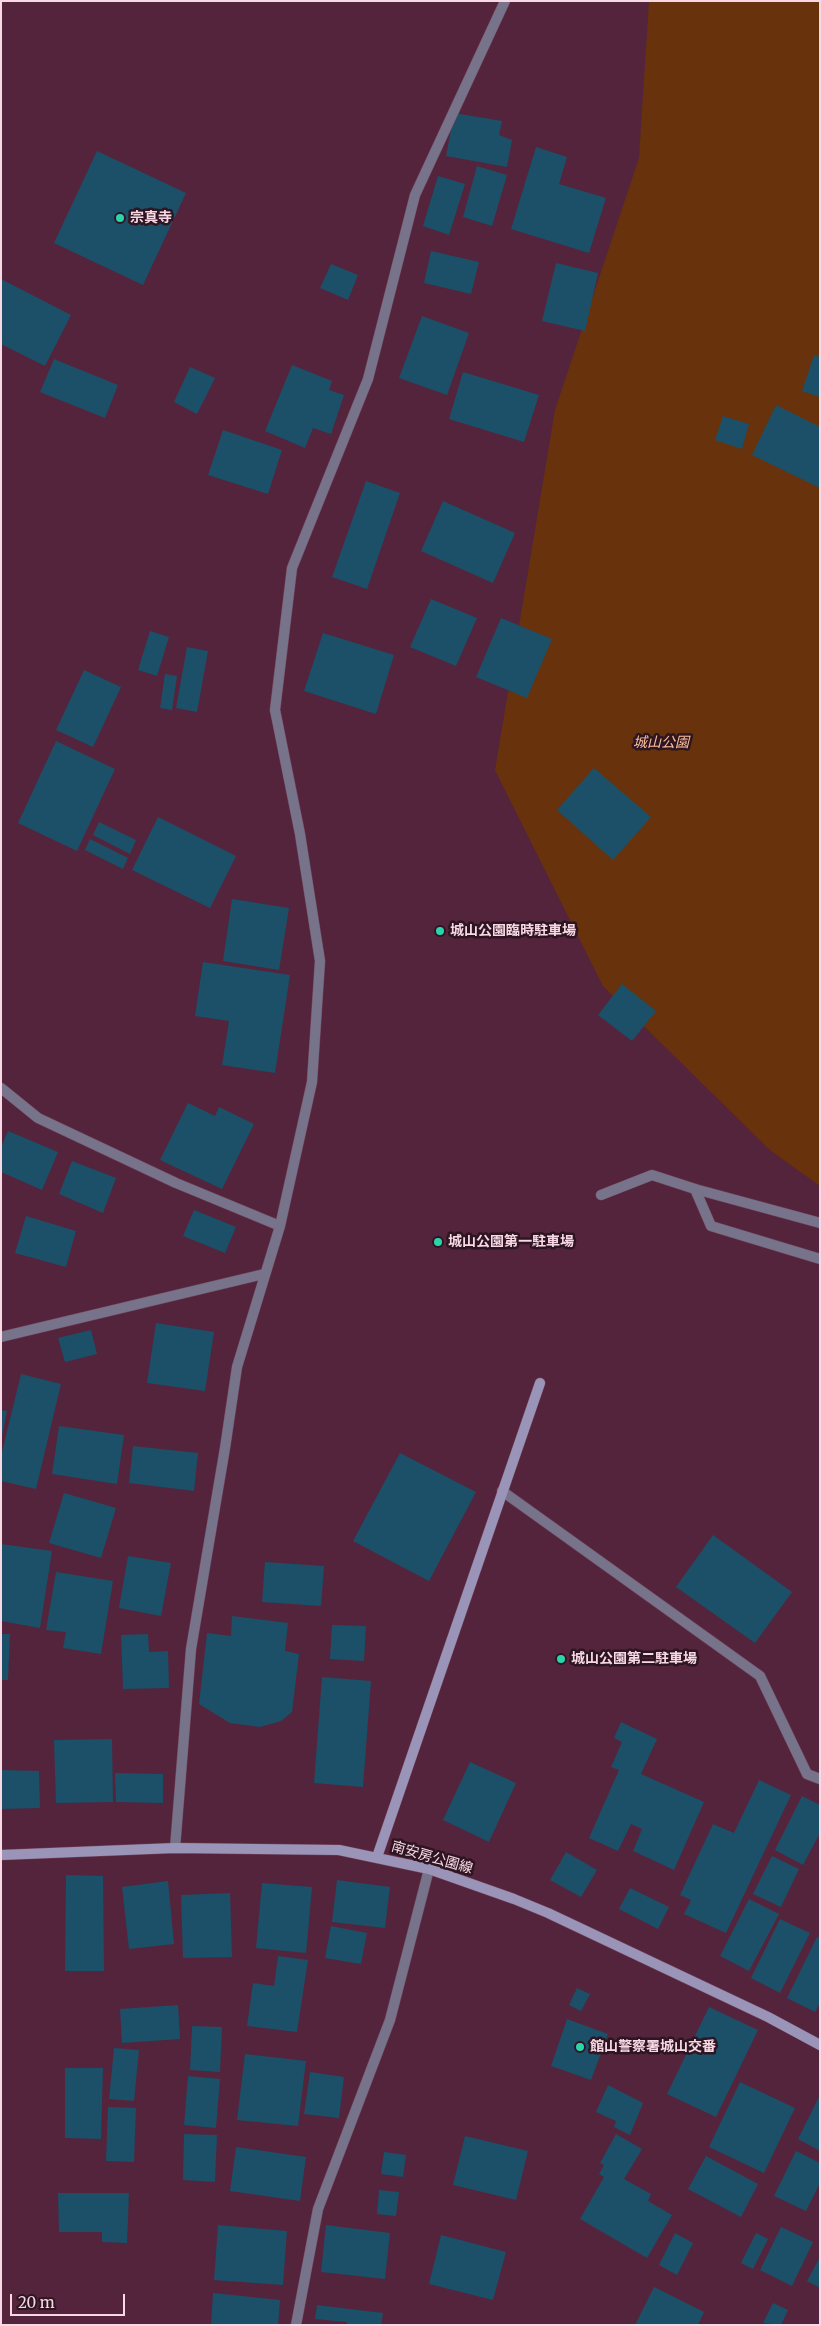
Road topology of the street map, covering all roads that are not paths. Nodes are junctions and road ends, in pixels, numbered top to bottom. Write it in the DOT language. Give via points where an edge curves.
graph roads {
  1 [pos="505,1"];
  2 [pos="1,1088"];
  3 [pos="695,1189"];
  4 [pos="601,1194"];
  5 [pos="820,1223"];
  6 [pos="280,1226"];
  7 [pos="820,1259"];
  8 [pos="264,1274"];
  9 [pos="1,1337"];
  10 [pos="540,1383"];
  11 [pos="502,1491"];
  12 [pos="820,1779"];
  13 [pos="175,1848"];
  14 [pos="1,1854"];
  15 [pos="377,1857"];
  16 [pos="429,1869"];
  17 [pos="820,2045"];
  18 [pos="296,2325"];
  1 -- 6 [label="street" via="414,196 368,379 292,568 275,710 300,834 320,961 312,1082"];
  2 -- 6 [label="street" via="38,1118 176,1183"];
  3 -- 4 [label="street" via="652,1175"];
  3 -- 5 [label="street"];
  3 -- 7 [label="street" via="711,1226"];
  6 -- 8 [label="street"];
  8 -- 9 [label="street"];
  8 -- 13 [label="street" via="237,1367 191,1650"];
  10 -- 11 [label="main road"];
  11 -- 12 [label="street" via="760,1676 806,1774"];
  11 -- 15 [label="main road"];
  13 -- 14 [label="main road, 南安房公園線"];
  13 -- 15 [label="main road, 南安房公園線" via="339,1850"];
  15 -- 16 [label="main road, 南安房公園線"];
  16 -- 17 [label="main road, 南安房公園線" via="548,1914 768,2017"];
  16 -- 18 [label="street" via="390,2020 318,2209"];
}
